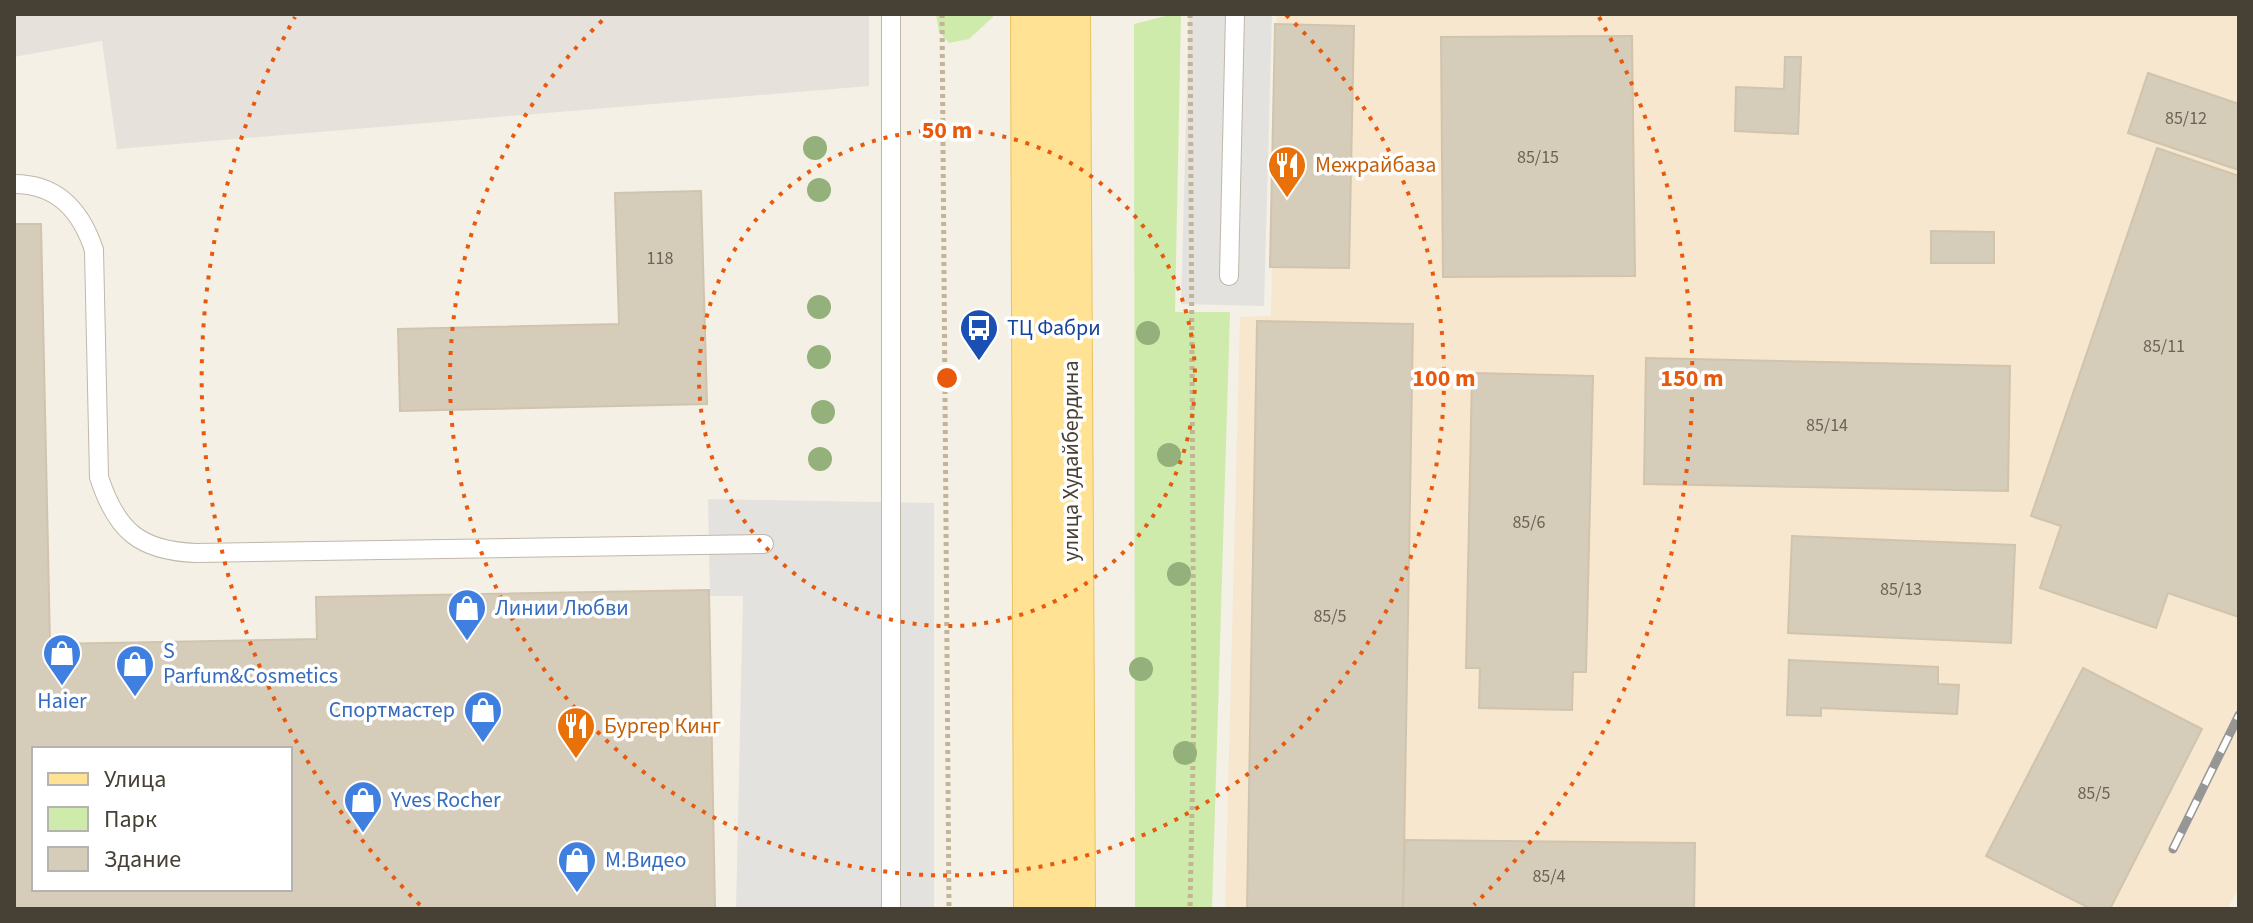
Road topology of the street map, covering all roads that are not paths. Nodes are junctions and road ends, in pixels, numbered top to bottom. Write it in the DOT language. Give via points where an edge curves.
graph roads {
  1 [pos="891,14"];
  2 [pos="1033,14"];
  3 [pos="1068,14"];
  4 [pos="1235,14"];
  5 [pos="14,184"];
  6 [pos="1229,276"];
  7 [pos="764,544"];
  8 [pos="891,909"];
  9 [pos="1036,909"];
  10 [pos="1073,909"];
  1 -- 8 [label="lane"];
  2 -- 9 [label="main road, улица Худайбердина"];
  3 -- 10 [label="main road, улица Худайбердина"];
  4 -- 6 [label="lane"];
  5 -- 7 [label="lane" via="48,190 70,204 86,225 94,250 99,477 109,508 126,531 146,544 196,553"];
}
